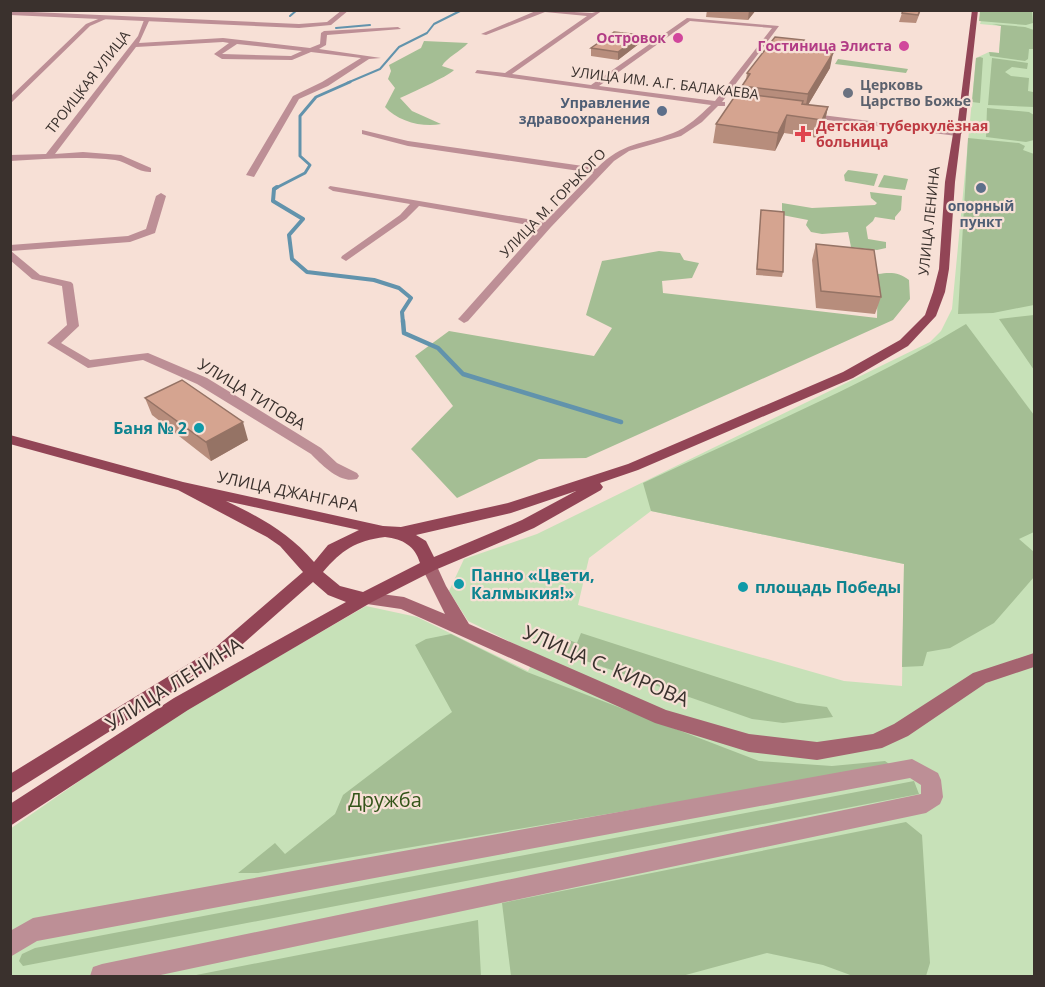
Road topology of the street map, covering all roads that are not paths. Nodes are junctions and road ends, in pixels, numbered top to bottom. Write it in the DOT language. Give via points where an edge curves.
graph roads {
  1 [pos="346,10"];
  2 [pos="545,10"];
  3 [pos="975,10"];
  4 [pos="10,13"];
  5 [pos="597,13"];
  6 [pos="105,18"];
  7 [pos="146,21"];
  8 [pos="398,29"];
  9 [pos="484,34"];
  10 [pos="236,41"];
  11 [pos="133,45"];
  12 [pos="314,50"];
  13 [pos="367,57"];
  14 [pos="378,58"];
  15 [pos="477,72"];
  16 [pos="507,75"];
  17 [pos="592,87"];
  18 [pos="10,102"];
  19 [pos="717,103"];
  20 [pos="729,104"];
  21 [pos="798,114"];
  22 [pos="365,132"];
  23 [pos="957,134"];
  24 [pos="48,157"];
  25 [pos="10,158"];
  26 [pos="148,170"];
  27 [pos="598,171"];
  28 [pos="251,175"];
  29 [pos="333,188"];
  30 [pos="161,196"];
  31 [pos="416,204"];
  32 [pos="547,225"];
  33 [pos="10,248"];
  34 [pos="10,254"];
  35 [pos="346,258"];
  36 [pos="464,319"];
  37 [pos="10,438"];
  38 [pos="633,467"];
  39 [pos="352,476"];
  40 [pos="183,487"];
  41 [pos="393,532"];
  42 [pos="429,566"];
  43 [pos="314,572"];
  44 [pos="366,598"];
  45 [pos="463,629"];
  46 [pos="1035,660"];
  47 [pos="10,785"];
  48 [pos="10,816"];
  49 [pos="10,945"];
  50 [pos="102,976"];
  1 -- 7 [label="street" via="329,24 299,26"];
  2 -- 5 [label="street"];
  2 -- 9 [label="street"];
  3 -- 23 [label="main road, УЛИЦА ЛЕНИНА" via="961,128"];
  4 -- 6 [label="street"];
  5 -- 16 [label="street"];
  6 -- 7 [label="street"];
  6 -- 18 [label="street" via="88,25"];
  7 -- 11 [label="street, ТРОИЦКАЯ УЛИЦА"];
  8 -- 12 [label="street" via="324,33 323,45"];
  10 -- 11 [label="street"];
  10 -- 12 [label="street"];
  10 -- 12 [label="street" via="217,54 292,58"];
  11 -- 24 [label="street, ТРОИЦКАЯ УЛИЦА"];
  12 -- 13 [label="street"];
  13 -- 14 [label="street"];
  13 -- 28 [label="street" via="296,98"];
  15 -- 16 [label="street, УЛИЦА ИМ. А.Г. БАЛАКАЕВА"];
  16 -- 17 [label="street, УЛИЦА ИМ. А.Г. БАЛАКАЕВА"];
  17 -- 19 [label="street, УЛИЦА ИМ. А.Г. БАЛАКАЕВА"];
  17 -- 19 [label="street, УЛИЦА М. ГОРЬКОГО" via="689,19 776,26"];
  19 -- 20 [label="street, УЛИЦА ИМ. А.Г. БАЛАКАЕВА"];
  19 -- 27 [label="street, УЛИЦА М. ГОРЬКОГО" via="678,134 626,149"];
  21 -- 23 [label="street"];
  22 -- 27 [label="street" via="408,143"];
  23 -- 38 [label="main road, УЛИЦА ЛЕНИНА" via="939,292 930,316 904,343 848,375"];
  24 -- 25 [label="street, ТРОИЦКАЯ УЛИЦА"];
  24 -- 26 [label="street, ТРОИЦКАЯ УЛИЦА" via="121,158"];
  27 -- 32 [label="street, УЛИЦА М. ГОРЬКОГО"];
  29 -- 31 [label="street"];
  30 -- 33 [label="street" via="151,231 130,239"];
  31 -- 32 [label="street"];
  31 -- 35 [label="street"];
  32 -- 36 [label="street, УЛИЦА М. ГОРЬКОГО"];
  34 -- 39 [label="street, УЛИЦА ТИТОВА" via="36,277 67,284 73,326 53,343 88,364 144,356 202,381"];
  37 -- 40 [label="main road, УЛИЦА ДЖАНГАРА"];
  38 -- 41 [label="main road, УЛИЦА ЛЕНИНА" via="511,508"];
  38 -- 42 [label="main road, УЛИЦА ЛЕНИНА" via="528,524"];
  40 -- 41 [label="main road, УЛИЦА ДЖАНГАРА"];
  40 -- 43 [label="main road, УЛИЦА ДЖАНГАРА" via="274,533"];
  41 -- 42 [label="main road" via="420,545"];
  41 -- 43 [label="main road, УЛИЦА ЛЕНИНА" via="365,534 334,549"];
  42 -- 44 [label="main road, УЛИЦА ЛЕНИНА"];
  42 -- 45 [label="main road"];
  43 -- 44 [label="main road, УЛИЦА ДЖАНГАРА" via="331,590"];
  43 -- 47 [label="main road, УЛИЦА ЛЕНИНА" via="222,652"];
  44 -- 45 [label="main road, УЛИЦА С. КИРОВА" via="404,603"];
  44 -- 48 [label="main road, УЛИЦА ЛЕНИНА" via="181,704"];
  45 -- 46 [label="main road, УЛИЦА С. КИРОВА" via="662,717 749,743 817,751 875,742 901,730 980,678"];
  49 -- 50 [label="street" via="33,930 900,770 912,768 931,780 933,797 926,803"];
}
